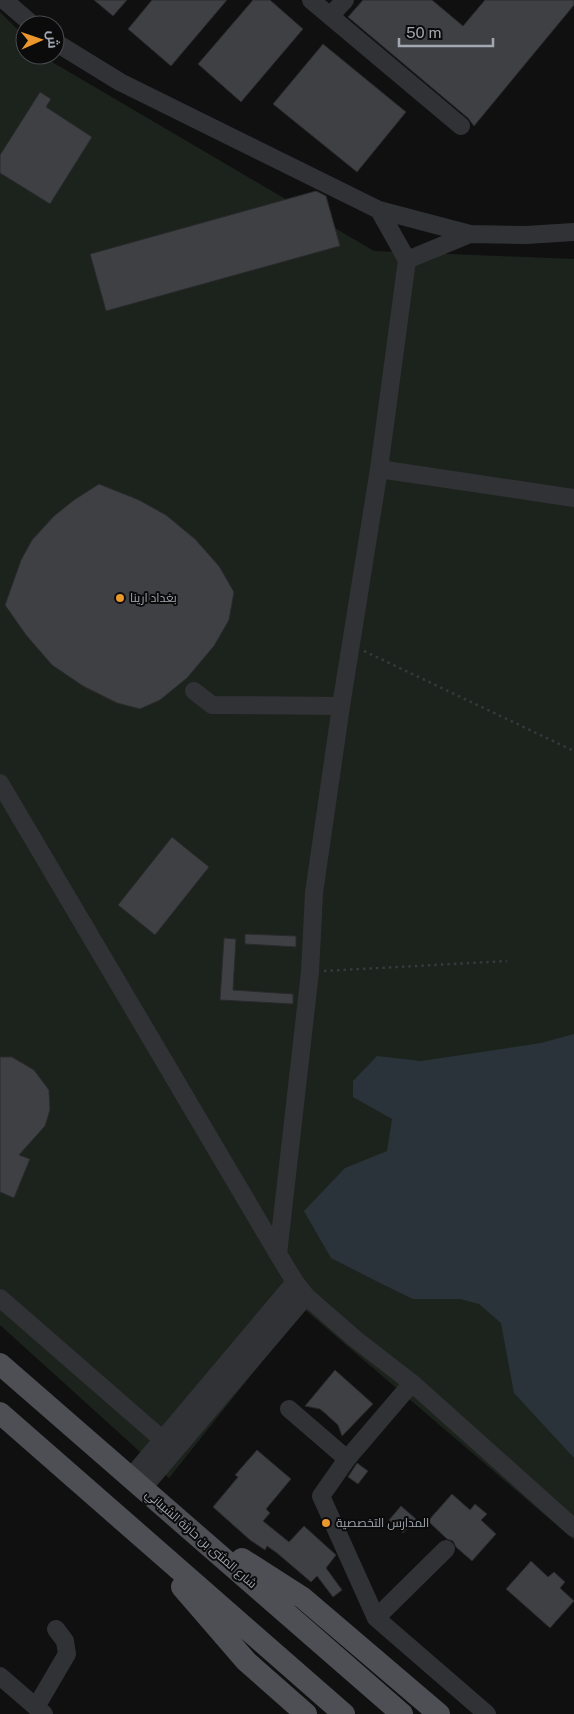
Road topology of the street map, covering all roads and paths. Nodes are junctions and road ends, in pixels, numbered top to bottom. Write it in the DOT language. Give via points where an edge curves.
graph roads {
  1 [pos="4,0"];
  2 [pos="311,0"];
  3 [pos="345,0"];
  4 [pos="21,15"];
  5 [pos="330,16"];
  6 [pos="65,48"];
  7 [pos="461,126"];
  8 [pos="379,210"];
  9 [pos="574,232"];
  10 [pos="470,234"];
  11 [pos="407,260"];
  12 [pos="379,469"];
  13 [pos="574,498"];
  14 [pos="351,645"];
  15 [pos="194,691"];
  16 [pos="341,706"];
  17 [pos="574,751"];
  18 [pos="0,783"];
  19 [pos="507,961"];
  20 [pos="310,972"];
  21 [pos="278,1254"];
  22 [pos="295,1282"];
  23 [pos="306,1296"];
  24 [pos="0,1298"];
  25 [pos="0,1364"];
  26 [pos="412,1384"];
  27 [pos="289,1409"];
  28 [pos="0,1413"];
  29 [pos="169,1445"];
  30 [pos="347,1459"];
  31 [pos="137,1482"];
  32 [pos="174,1515"];
  33 [pos="127,1524"];
  34 [pos="574,1528"];
  35 [pos="446,1549"];
  36 [pos="376,1618"];
  37 [pos="56,1629"];
  38 [pos="0,1676"];
  39 [pos="40,1710"];
  40 [pos="306,1714"];
  41 [pos="344,1714"];
  42 [pos="402,1714"];
  43 [pos="439,1714"];
  44 [pos="487,1714"];
  1 -- 4 [label="street"];
  2 -- 5 [label="street"];
  3 -- 5 [label="street"];
  5 -- 7 [label="street"];
  6 -- 8 [label="street" via="120,82"];
  8 -- 10 [label="street"];
  8 -- 11 [label="street"];
  9 -- 10 [label="street"];
  10 -- 11 [label="street"];
  11 -- 12 [label="street"];
  12 -- 13 [label="street"];
  12 -- 14 [label="street"];
  14 -- 16 [label="street"];
  14 -- 17 [label="path"];
  15 -- 16 [label="street" via="212,705"];
  16 -- 20 [label="street" via="314,893"];
  18 -- 21 [label="street"];
  19 -- 20 [label="path"];
  20 -- 21 [label="street"];
  21 -- 22 [label="street"];
  22 -- 23 [label="street"];
  22 -- 29 [label="street"];
  23 -- 26 [label="street"];
  23 -- 29 [label="street"];
  24 -- 29 [label="street"];
  25 -- 31 [label="main road, شارع المثنى بن حارثة الشيباني"];
  26 -- 30 [label="street"];
  26 -- 34 [label="street"];
  27 -- 30 [label="street"];
  28 -- 33 [label="main road"];
  29 -- 31 [label="street"];
  30 -- 36 [label="street" via="321,1496"];
  31 -- 32 [label="main road, شارع المثنى بن حارثة الشيباني"];
  32 -- 42 [label="main road, شارع المثنى بن حارثة الشيباني"];
  32 -- 43 [label="main road" via="303,1598"];
  33 -- 40 [label="main road" via="246,1661"];
  33 -- 41 [label="main road"];
  35 -- 36 [label="street"];
  36 -- 44 [label="street"];
  37 -- 39 [label="street" via="65,1641 67,1654"];
  38 -- 39 [label="street"];
}
